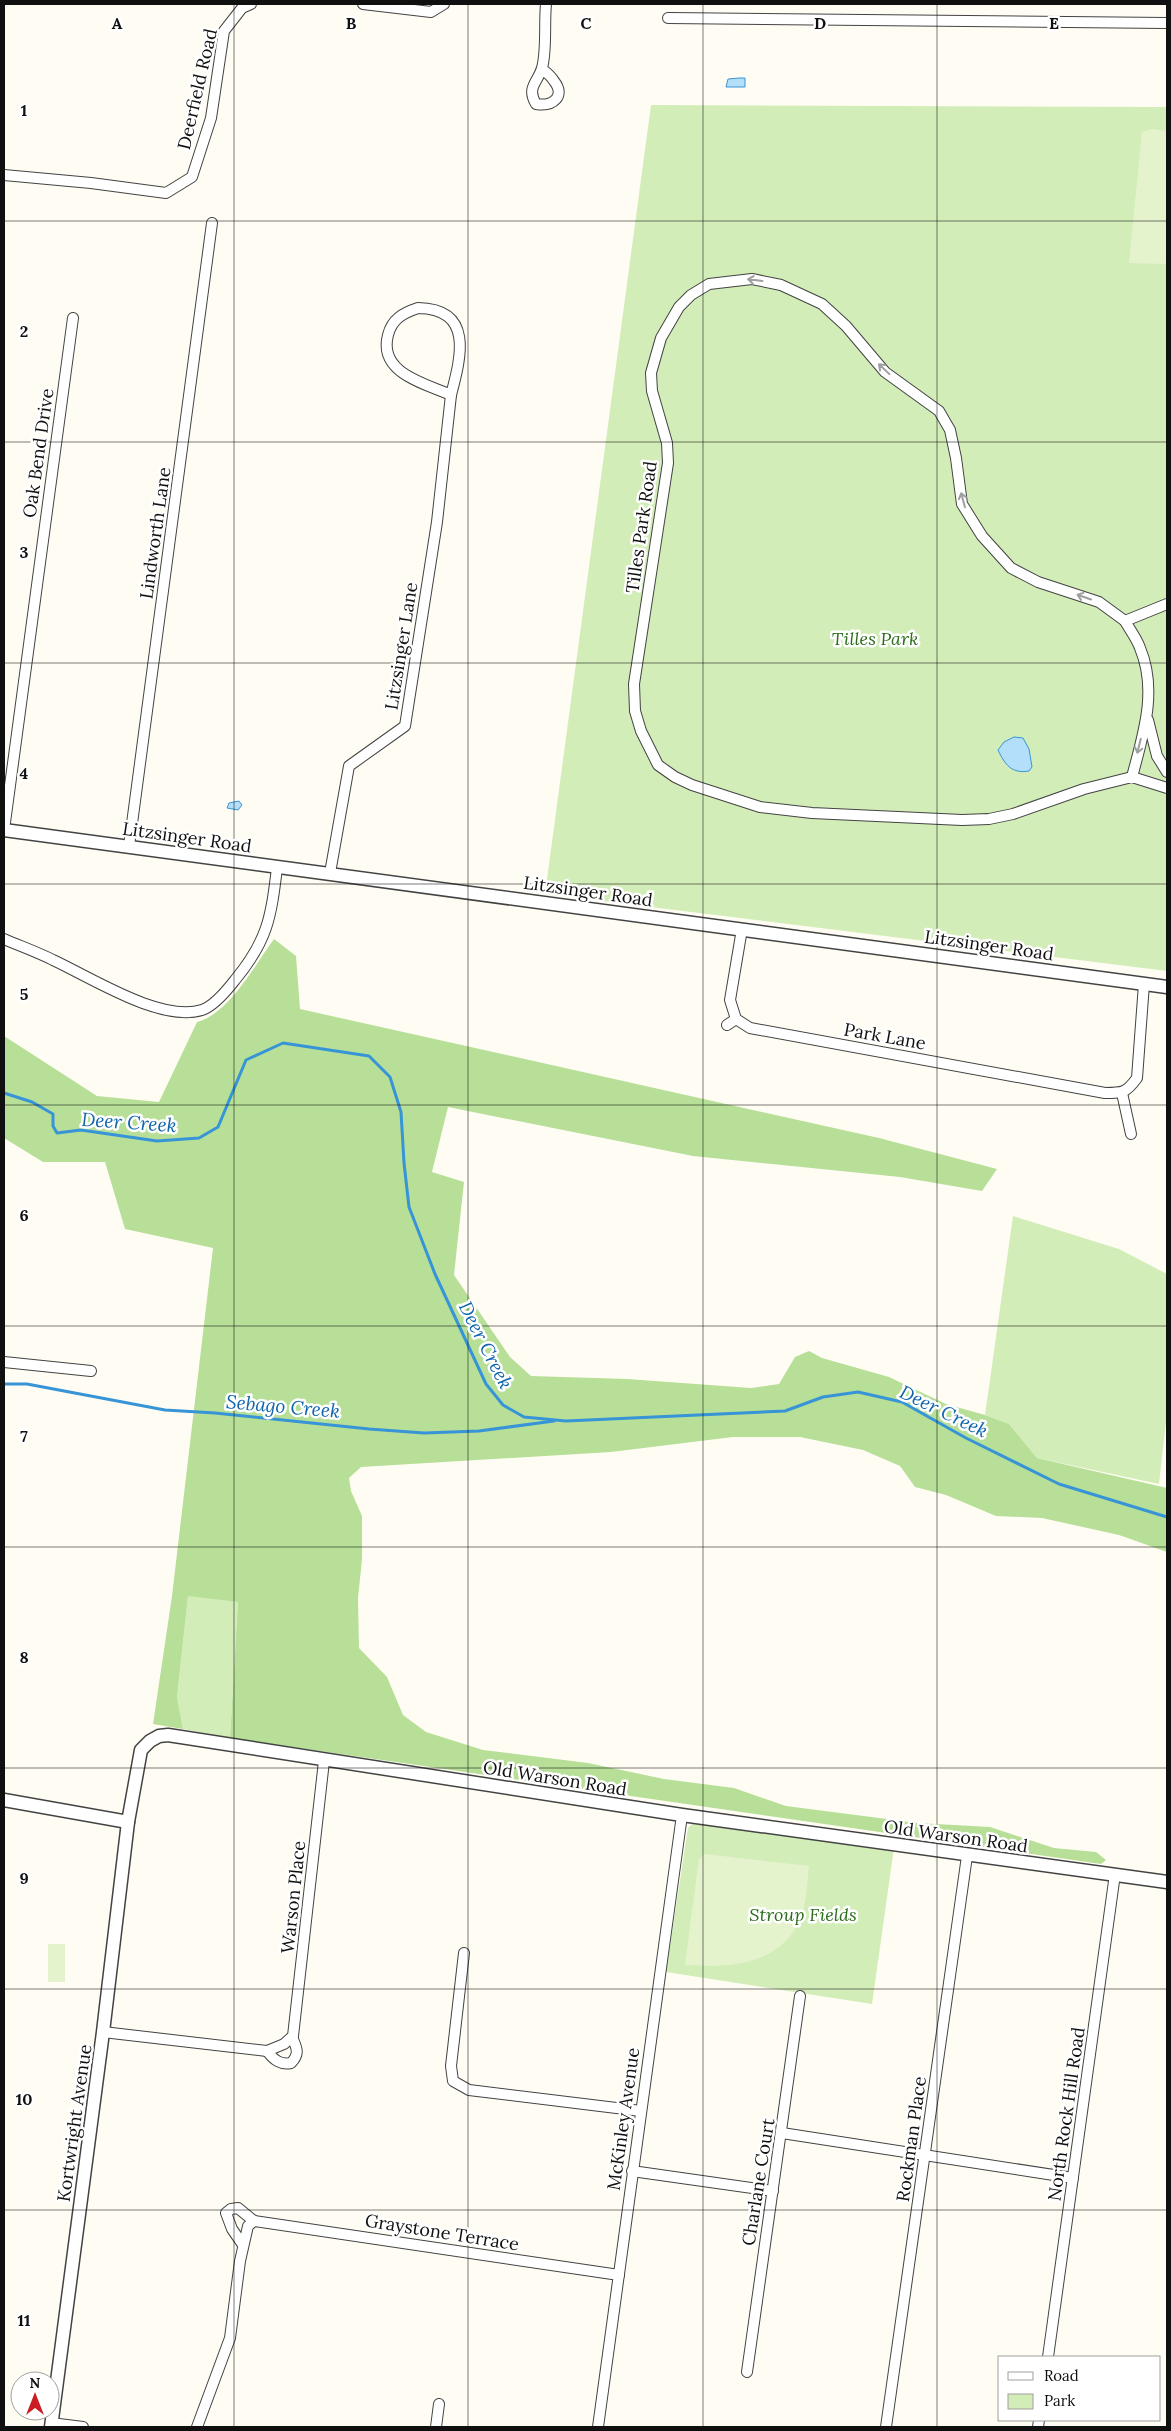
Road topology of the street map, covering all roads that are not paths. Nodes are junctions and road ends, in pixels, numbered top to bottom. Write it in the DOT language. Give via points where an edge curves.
graph roads {
  1 [pos="251,4"];
  2 [pos="363,4"];
  3 [pos="444,4"];
  4 [pos="546,4"];
  5 [pos="668,18"];
  6 [pos="1167,23"];
  7 [pos="542,69"];
  8 [pos="4,175"];
  9 [pos="212,223"];
  10 [pos="73,318"];
  11 [pos="451,395"];
  12 [pos="1167,604"];
  13 [pos="1125,621"];
  14 [pos="1148,715"];
  15 [pos="1167,772"];
  16 [pos="1132,777"];
  17 [pos="1167,788"];
  18 [pos="4,830"];
  19 [pos="129,846"];
  20 [pos="277,868"];
  21 [pos="330,873"];
  22 [pos="742,929"];
  23 [pos="4,939"];
  24 [pos="1144,984"];
  25 [pos="1167,987"];
  26 [pos="1122,1093"];
  27 [pos="1131,1134"];
  28 [pos="4,1362"];
  29 [pos="91,1371"];
  30 [pos="324,1761"];
  31 [pos="4,1800"];
  32 [pos="682,1816"];
  33 [pos="128,1822"];
  34 [pos="968,1856"];
  35 [pos="1115,1874"];
  36 [pos="1167,1882"];
  37 [pos="464,1953"];
  38 [pos="800,1996"];
  39 [pos="103,2032"];
  40 [pos="292,2037"];
  41 [pos="267,2052"];
  42 [pos="641,2112"];
  43 [pos="782,2134"];
  44 [pos="926,2154"];
  45 [pos="632,2171"];
  46 [pos="1073,2178"];
  47 [pos="773,2191"];
  48 [pos="258,2221"];
  49 [pos="244,2245"];
  50 [pos="619,2275"];
  51 [pos="1048,2356"];
  52 [pos="747,2372"];
  53 [pos="439,2404"];
  54 [pos="51,2425"];
  55 [pos="83,2427"];
  56 [pos="198,2427"];
  57 [pos="436,2427"];
  58 [pos="598,2427"];
  59 [pos="886,2427"];
  1 -- 8 [label="street, Deerfield Road" via="242,8 224,31 211,118 192,178 166,193 91,182"];
  2 -- 3 [label="street" via="431,12"];
  4 -- 7 [label="street"];
  5 -- 6 [label="street"];
  9 -- 19 [label="street, Lindworth Lane"];
  10 -- 18 [label="street, Oak Bend Drive"];
  11 -- 11 [label="street, Litzsinger Lane" via="460,333 443,313 431,308 405,312 396,319 387,340 387,353 392,364 412,378"];
  11 -- 21 [label="street, Litzsinger Lane" via="437,522 405,726 349,766"];
  12 -- 13 [label="street"];
  13 -- 14 [label="street, Tilles Park Road" via="1140,648 1148,678"];
  13 -- 16 [label="street, Tilles Park Road, one-way" via="1099,602 1038,582 1011,568 982,536 962,504 950,430 939,411 885,372 846,326 822,304 782,285 752,279 709,284 679,307 661,338 651,373 652,391 667,443 668,463 634,684 635,712 658,764 692,785 760,807 812,813 962,820 1013,814 1084,789"];
  14 -- 15 [label="street" via="1158,756"];
  14 -- 16 [label="street, Tilles Park Road, one-way"];
  16 -- 17 [label="street"];
  18 -- 19 [label="street, Litzsinger Road"];
  19 -- 20 [label="street, Litzsinger Road"];
  20 -- 21 [label="street, Litzsinger Road"];
  20 -- 23 [label="street" via="271,917 264,937 240,975 204,1010 180,1013 123,996 52,959"];
  21 -- 22 [label="street, Litzsinger Road"];
  22 -- 24 [label="street, Litzsinger Road"];
  22 -- 26 [label="street, Park Lane" via="730,1000 731,1022 754,1029 1105,1093"];
  24 -- 25 [label="street, Litzsinger Road"];
  24 -- 26 [label="street" via="1137,1078"];
  26 -- 27 [label="street"];
  28 -- 29 [label="street"];
  30 -- 32 [label="street, Old Warson Road"];
  30 -- 33 [label="street, Old Warson Road" via="159,1736 142,1750"];
  30 -- 40 [label="street, Warson Place"];
  31 -- 33 [label="street"];
  32 -- 34 [label="street, Old Warson Road"];
  32 -- 42 [label="street, McKinley Avenue"];
  33 -- 39 [label="street, Kortwright Avenue"];
  34 -- 35 [label="street, Old Warson Road"];
  34 -- 44 [label="street, Rockman Place"];
  35 -- 36 [label="street, Old Warson Road"];
  35 -- 46 [label="street, North Rock Hill Road"];
  37 -- 42 [label="street" via="451,2066 453,2081 469,2090"];
  38 -- 43 [label="street, Charlane Court"];
  39 -- 41 [label="street, Warson Place"];
  39 -- 54 [label="street, Kortwright Avenue"];
  40 -- 41 [label="street"];
  40 -- 41 [label="street, Warson Place" via="297,2057 291,2064 282,2065"];
  42 -- 45 [label="street, McKinley Avenue"];
  43 -- 44 [label="street"];
  43 -- 47 [label="street, Charlane Court"];
  44 -- 46 [label="street"];
  44 -- 59 [label="street, Rockman Place"];
  45 -- 47 [label="street"];
  45 -- 50 [label="street, McKinley Avenue"];
  46 -- 51 [label="street, North Rock Hill Road"];
  47 -- 52 [label="street, Charlane Court"];
  48 -- 49 [label="street" via="248,2226"];
  48 -- 49 [label="street" via="238,2208 231,2208 226,2214"];
  48 -- 50 [label="street, Graystone Terrace"];
  49 -- 56 [label="street" via="230,2338"];
  50 -- 58 [label="street, McKinley Avenue"];
  53 -- 57 [label="street"];
  54 -- 55 [label="street"];
}
